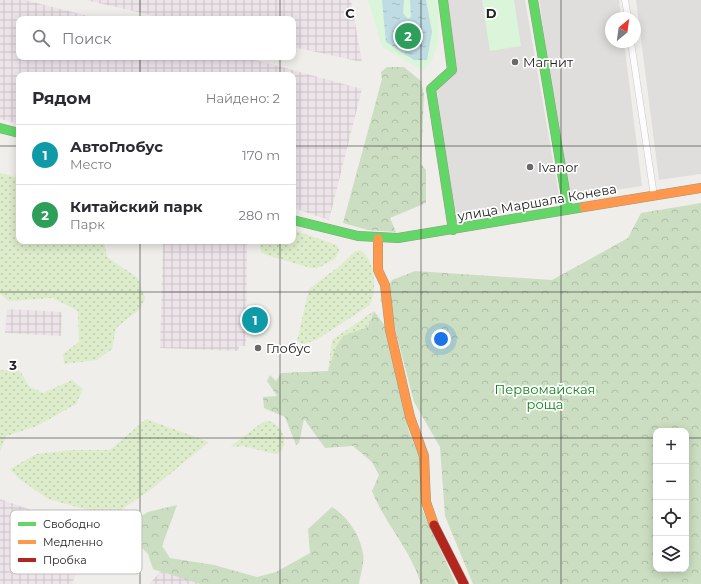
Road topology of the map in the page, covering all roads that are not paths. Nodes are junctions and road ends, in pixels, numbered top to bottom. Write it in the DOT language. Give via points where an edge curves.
graph roads {
  1 [pos="443,0"];
  2 [pos="533,0"];
  3 [pos="625,0"];
  4 [pos="627,12"];
  5 [pos="632,48"];
  6 [pos="0,128"];
  7 [pos="16,132"];
  8 [pos="701,188"];
  9 [pos="654,196"];
  10 [pos="568,209"];
  11 [pos="296,221"];
  12 [pos="453,230"];
  13 [pos="378,239"];
  14 [pos="464,584"];
  1 -- 12 [label="street" via="452,70 431,89"];
  2 -- 10 [label="street"];
  3 -- 4 [label="street"];
  5 -- 9 [label="street"];
  6 -- 7 [label="street"];
  8 -- 9 [label="street, улица Маршала Конева"];
  9 -- 10 [label="street, улица Маршала Конева"];
  10 -- 12 [label="street, улица Маршала Конева"];
  11 -- 13 [label="street, улица Маршала Конева" via="349,236"];
  12 -- 13 [label="street, улица Маршала Конева"];
  13 -- 14 [label="street" via="378,270 386,285 390,330 410,417 424,456 426,502 434,525"];
}
